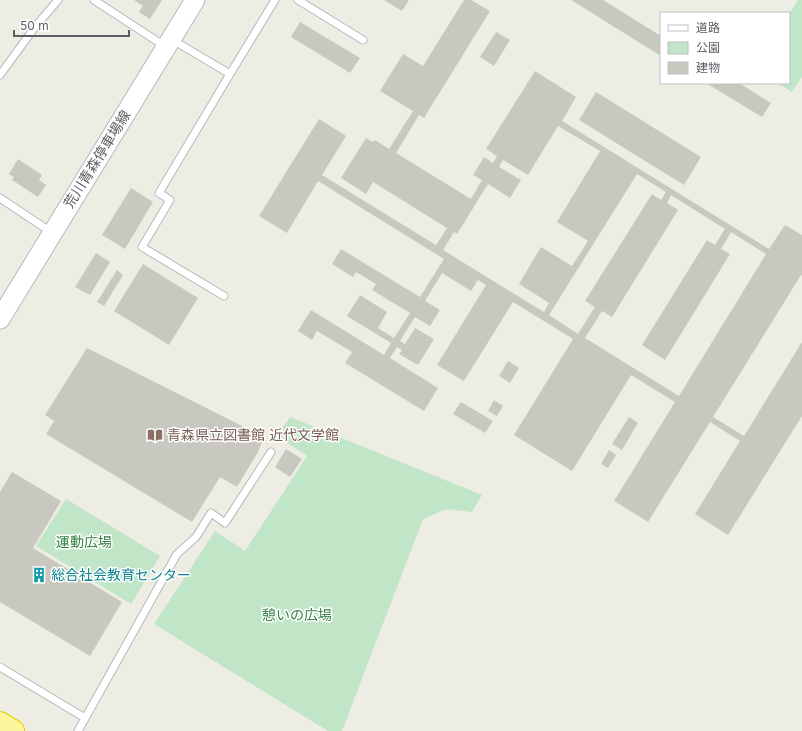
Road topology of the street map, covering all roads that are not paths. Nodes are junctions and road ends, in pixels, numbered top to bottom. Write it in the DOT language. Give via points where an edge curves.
graph roads {
  1 [pos="58,0"];
  2 [pos="94,0"];
  3 [pos="195,0"];
  4 [pos="274,0"];
  5 [pos="298,0"];
  6 [pos="364,40"];
  7 [pos="169,43"];
  8 [pos="0,74"];
  9 [pos="230,74"];
  10 [pos="0,198"];
  11 [pos="52,233"];
  12 [pos="224,296"];
  13 [pos="0,319"];
  14 [pos="271,452"];
  15 [pos="0,667"];
  16 [pos="85,718"];
  17 [pos="0,723"];
  18 [pos="13,731"];
  19 [pos="78,731"];
  1 -- 8 [label="lane"];
  2 -- 7 [label="lane"];
  3 -- 7 [label="main road, 荒川青森停車場線"];
  4 -- 9 [label="lane"];
  5 -- 6 [label="lane"];
  7 -- 9 [label="lane"];
  7 -- 11 [label="main road, 荒川青森停車場線"];
  9 -- 12 [label="lane" via="159,193 170,200 142,247"];
  10 -- 11 [label="lane"];
  11 -- 13 [label="main road, 荒川青森停車場線"];
  14 -- 16 [label="lane" via="225,524 211,513 196,537 177,554"];
  15 -- 16 [label="lane"];
  16 -- 19 [label="lane"];
  17 -- 18 [label="highway"];
}
